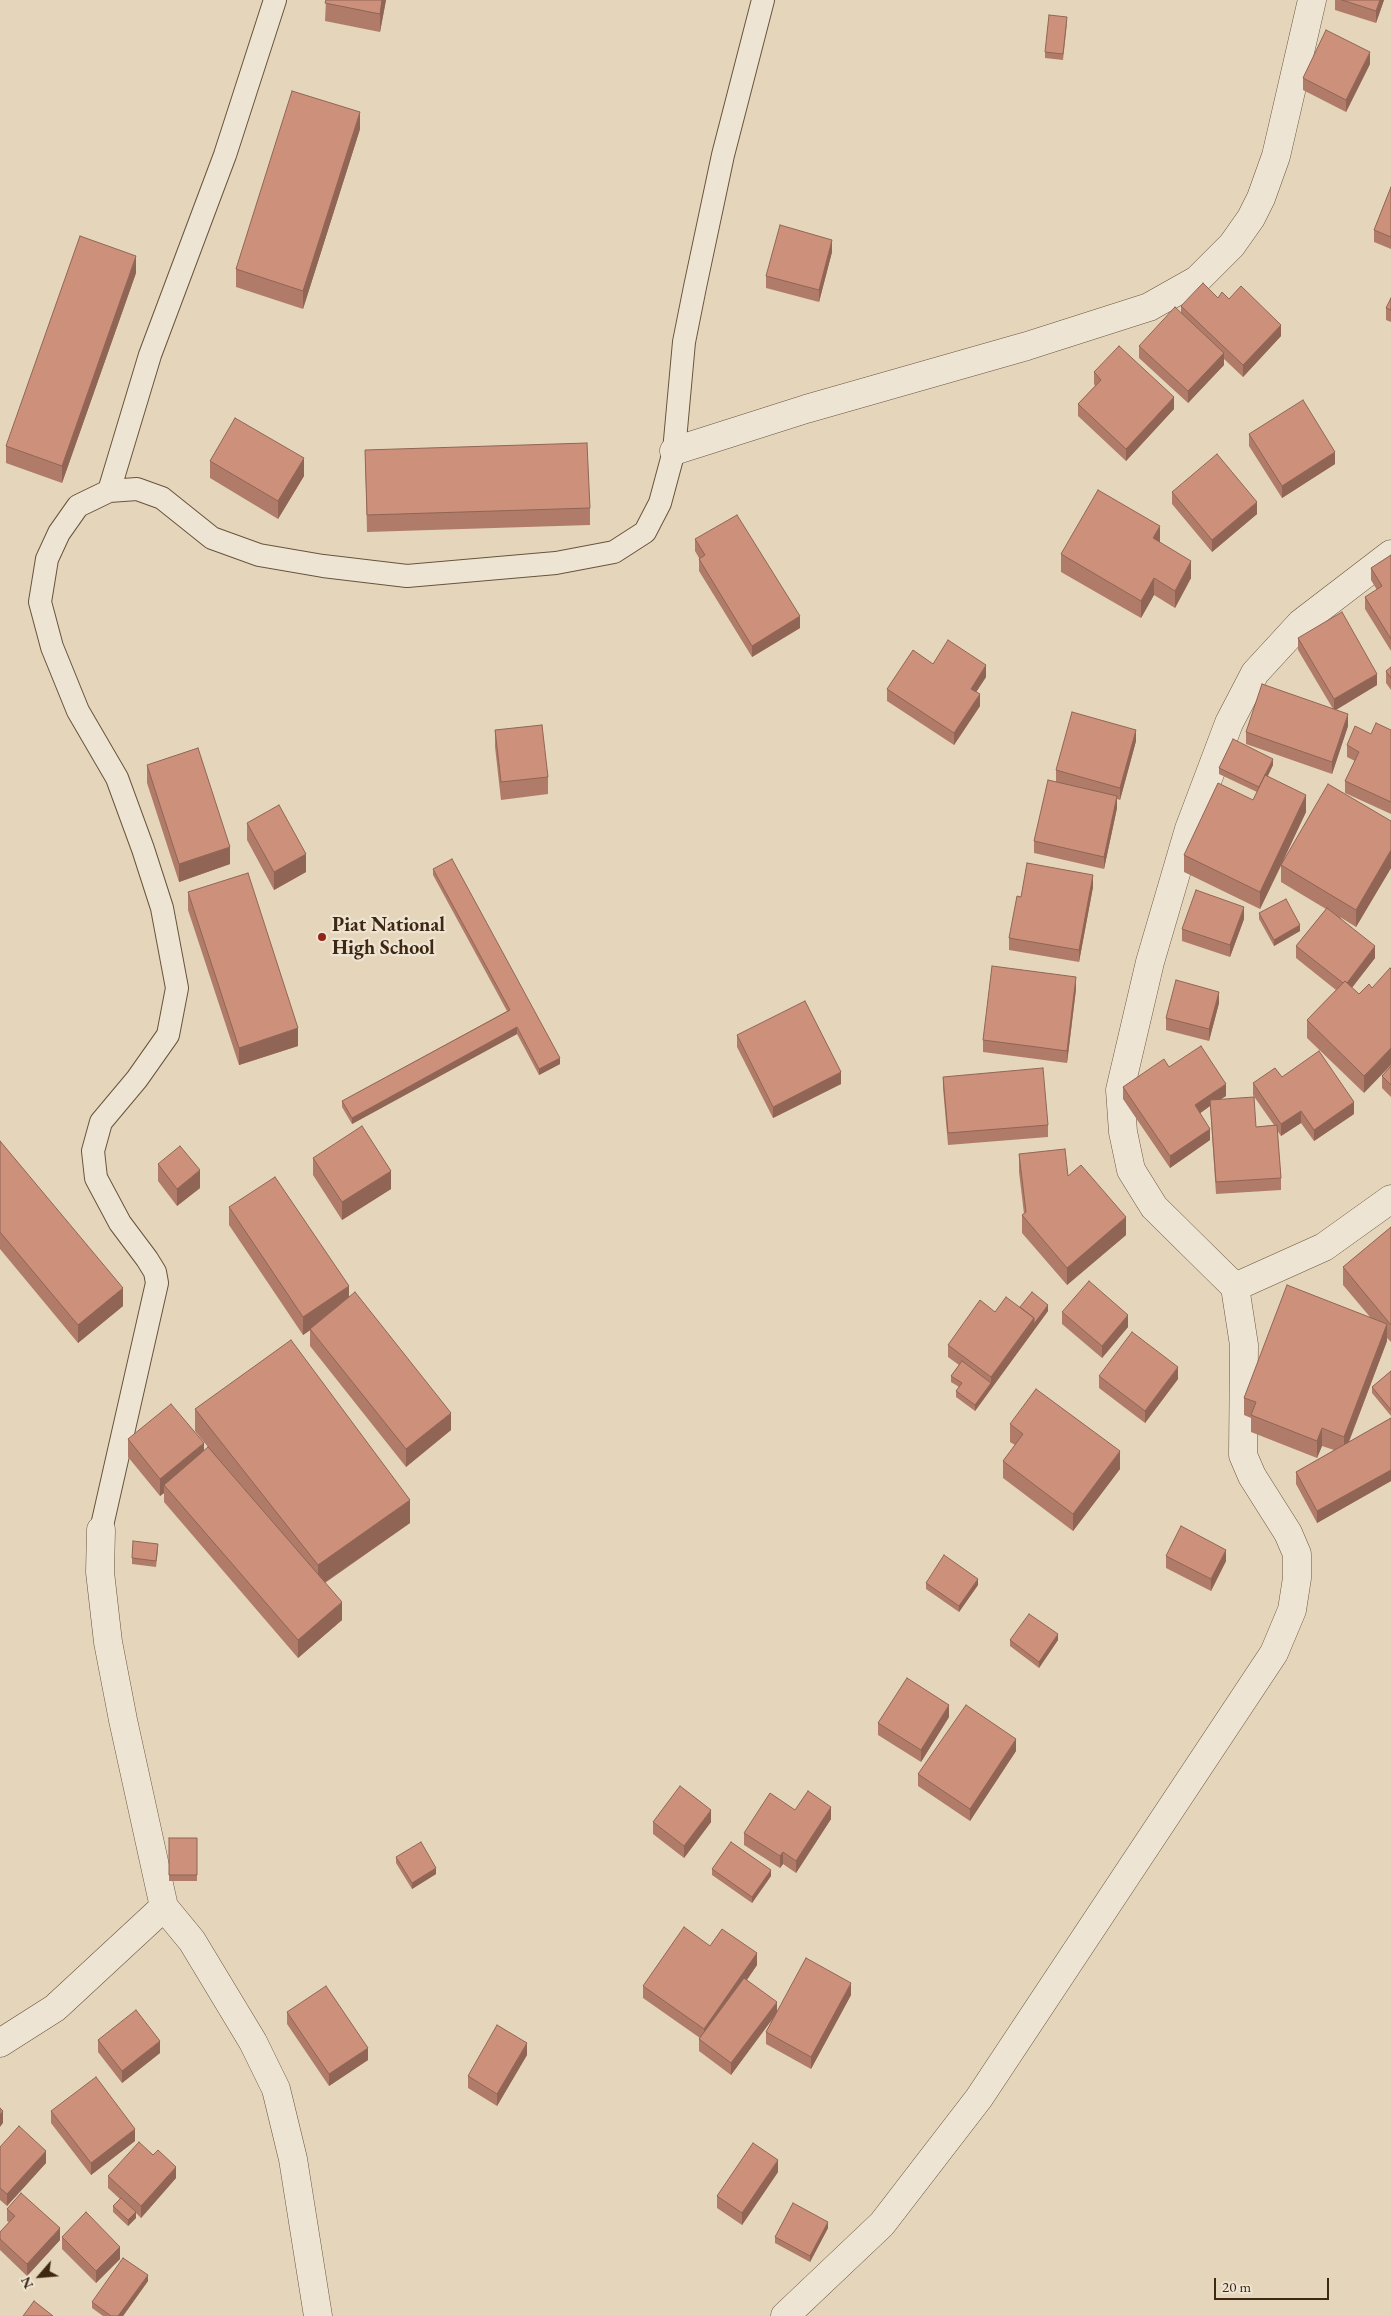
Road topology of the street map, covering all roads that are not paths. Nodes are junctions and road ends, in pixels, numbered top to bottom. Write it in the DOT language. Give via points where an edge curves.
graph roads {
  1 [pos="275,0"];
  2 [pos="763,0"];
  3 [pos="1312,0"];
  4 [pos="674,450"];
  5 [pos="109,491"];
  6 [pos="1391,554"];
  7 [pos="1391,1199"];
  8 [pos="1235,1286"];
  9 [pos="101,1530"];
  10 [pos="164,1906"];
  11 [pos="0,2043"];
  12 [pos="318,2316"];
  13 [pos="785,2316"];
  1 -- 5 [label="lane" via="225,156 150,355"];
  2 -- 4 [label="lane" via="723,155 693,296 684,342"];
  3 -- 4 [label="street" via="1276,156 1261,198 1232,244 1197,280 1149,307"];
  4 -- 5 [label="lane" via="660,503 645,532 614,552 556,563 407,576 259,555 212,538 162,498 137,489"];
  5 -- 9 [label="lane" via="78,506 59,533 47,559 40,602 52,647 78,711 117,778 143,849 162,908 177,988 168,1035 101,1122 93,1150 96,1178 120,1223 147,1259 157,1283"];
  6 -- 8 [label="street" via="1301,623 1255,673 1229,723 1189,829 1150,962 1120,1090 1123,1132 1132,1170 1154,1207"];
  7 -- 8 [label="street" via="1324,1247"];
  8 -- 13 [label="street" via="1244,1345 1243,1455 1252,1476 1288,1533 1296,1554 1297,1578 1292,1610 1274,1653 980,2098 882,2224"];
  9 -- 10 [label="street" via="100,1572 108,1642"];
  10 -- 11 [label="street" via="55,2008"];
  10 -- 12 [label="street" via="192,1941 253,2042 276,2089 293,2159"];
}
